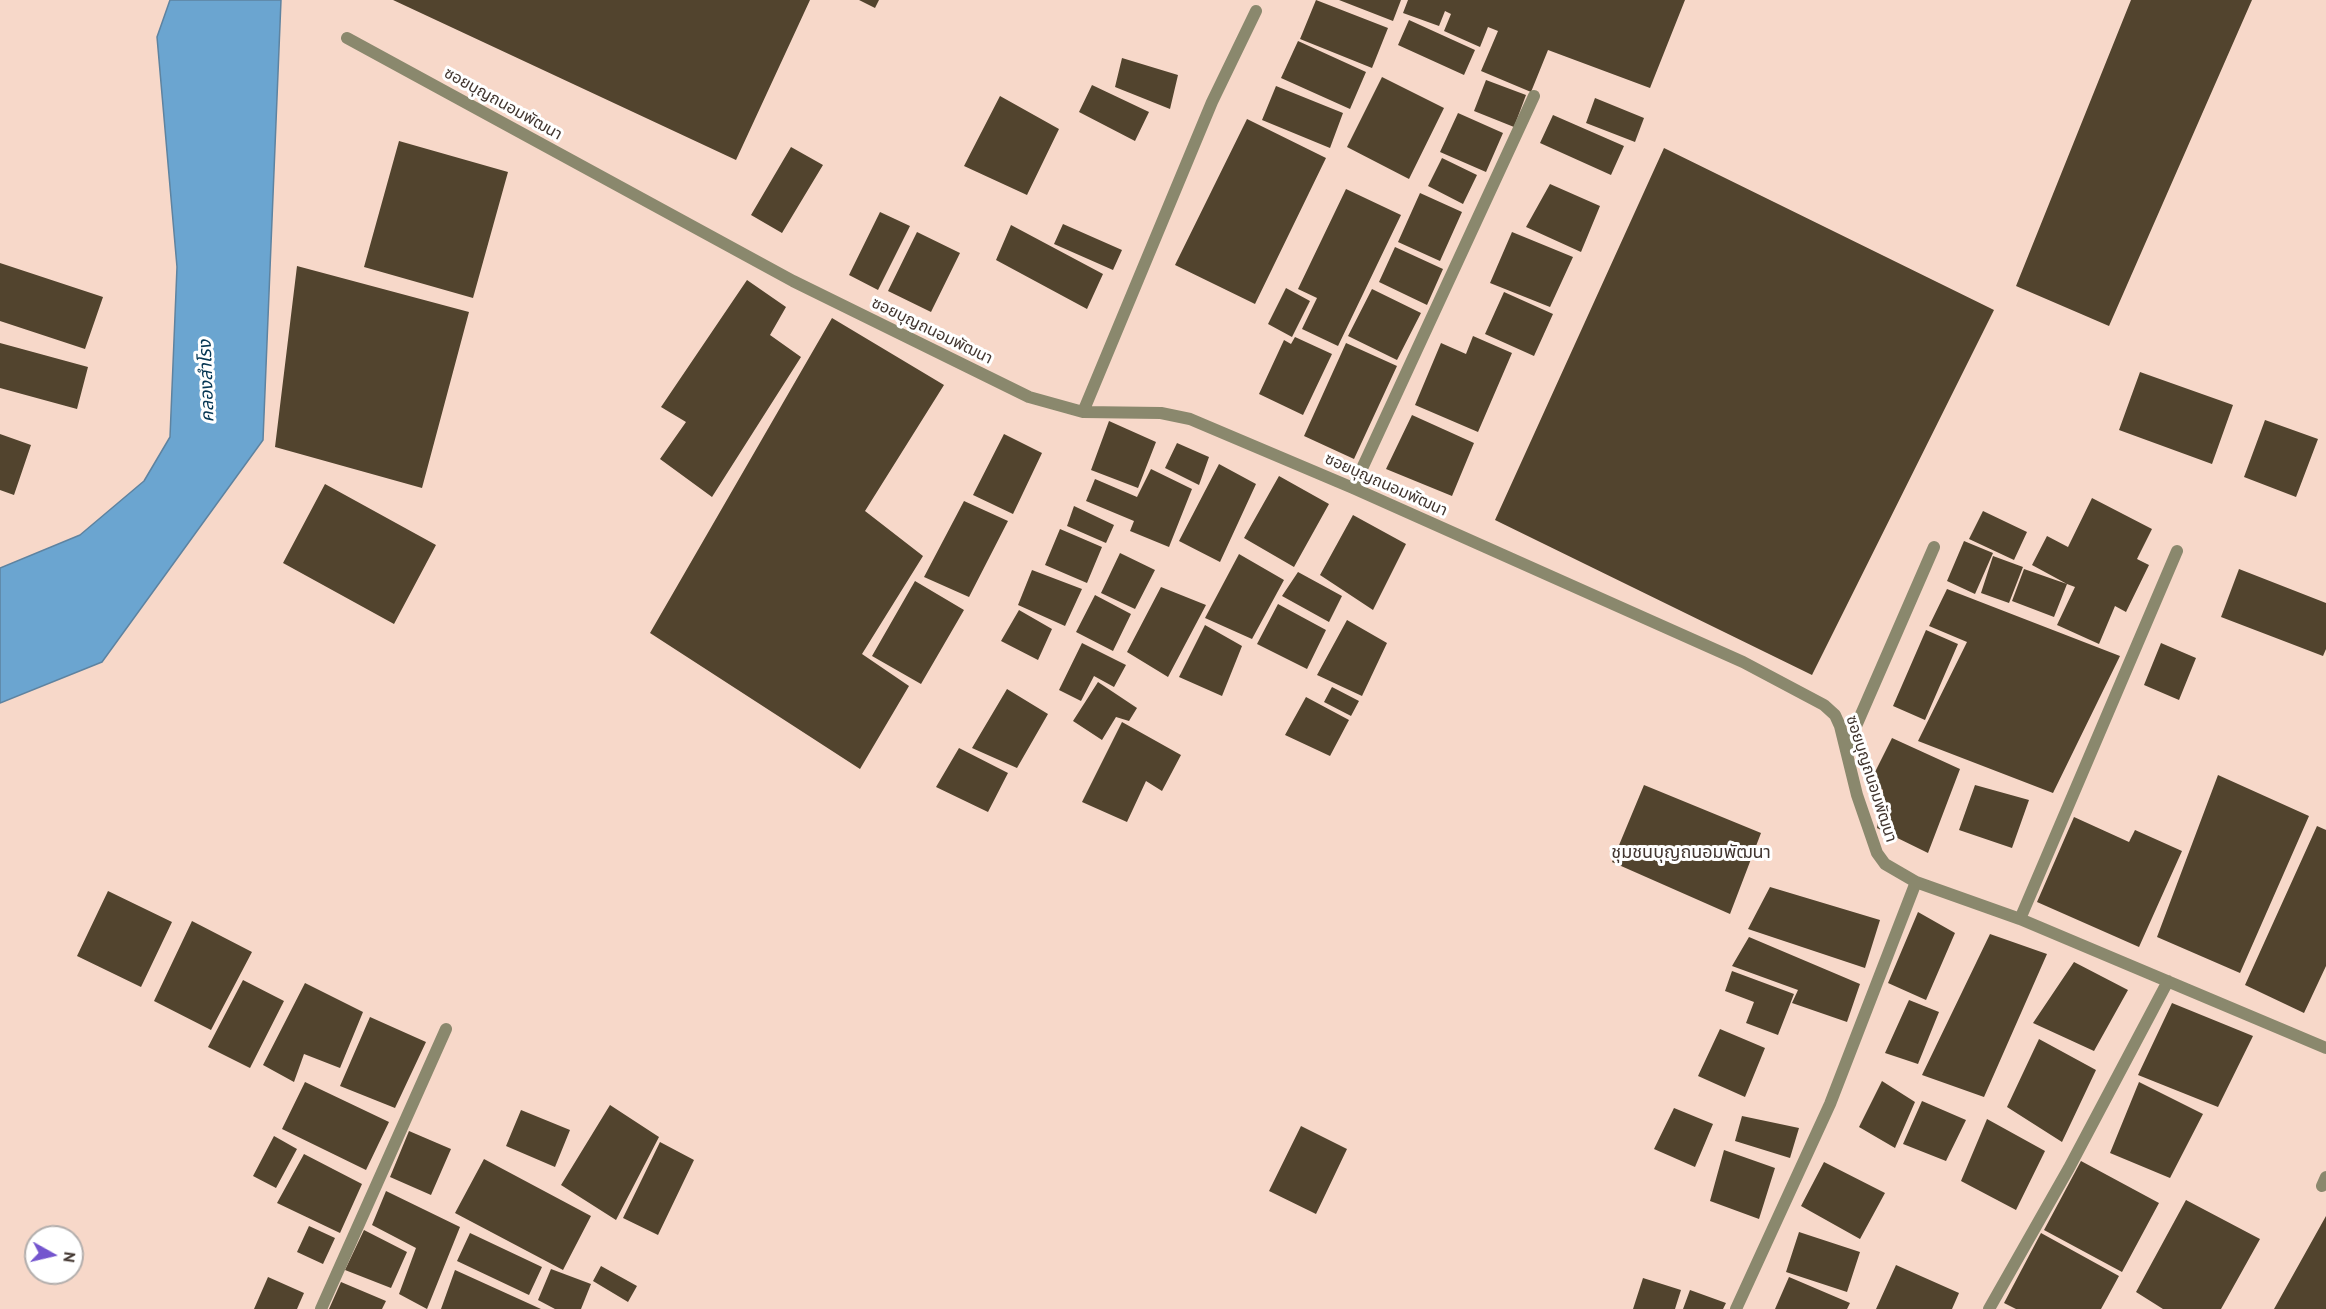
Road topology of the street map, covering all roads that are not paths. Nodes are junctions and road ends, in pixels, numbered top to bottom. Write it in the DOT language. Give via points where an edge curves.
graph roads {
  1 [pos="1256,11"];
  2 [pos="348,38"];
  3 [pos="1534,96"];
  4 [pos="1083,412"];
  5 [pos="1353,488"];
  6 [pos="1934,547"];
  7 [pos="2177,551"];
  8 [pos="1846,749"];
  9 [pos="1916,882"];
  10 [pos="2020,919"];
  11 [pos="2168,981"];
  12 [pos="446,1029"];
  13 [pos="2326,1048"];
  14 [pos="321,1309"];
  15 [pos="1736,1309"];
  16 [pos="1989,1309"];
  1 -- 4 [label="street" via="1212,102"];
  2 -- 4 [label="street, ซอยบุญถนอมพัฒนา" via="793,281 1029,397"];
  3 -- 5 [label="street"];
  4 -- 5 [label="street, ซอยบุญถนอมพัฒนา" via="1161,413 1190,418"];
  5 -- 8 [label="street, ซอยบุญถนอมพัฒนา" via="1743,662 1824,705 1835,715"];
  6 -- 8 [label="street"];
  7 -- 10 [label="street"];
  8 -- 9 [label="street, ซอยบุญถนอมพัฒนา" via="1877,853 1885,864"];
  9 -- 10 [label="street, ซอยบุญถนอมพัฒนา"];
  9 -- 15 [label="street" via="1830,1104"];
  10 -- 11 [label="street, ซอยบุญถนอมพัฒนา"];
  11 -- 13 [label="street, ซอยบุญถนอมพัฒนา"];
  11 -- 16 [label="street"];
  12 -- 14 [label="street"];
}
